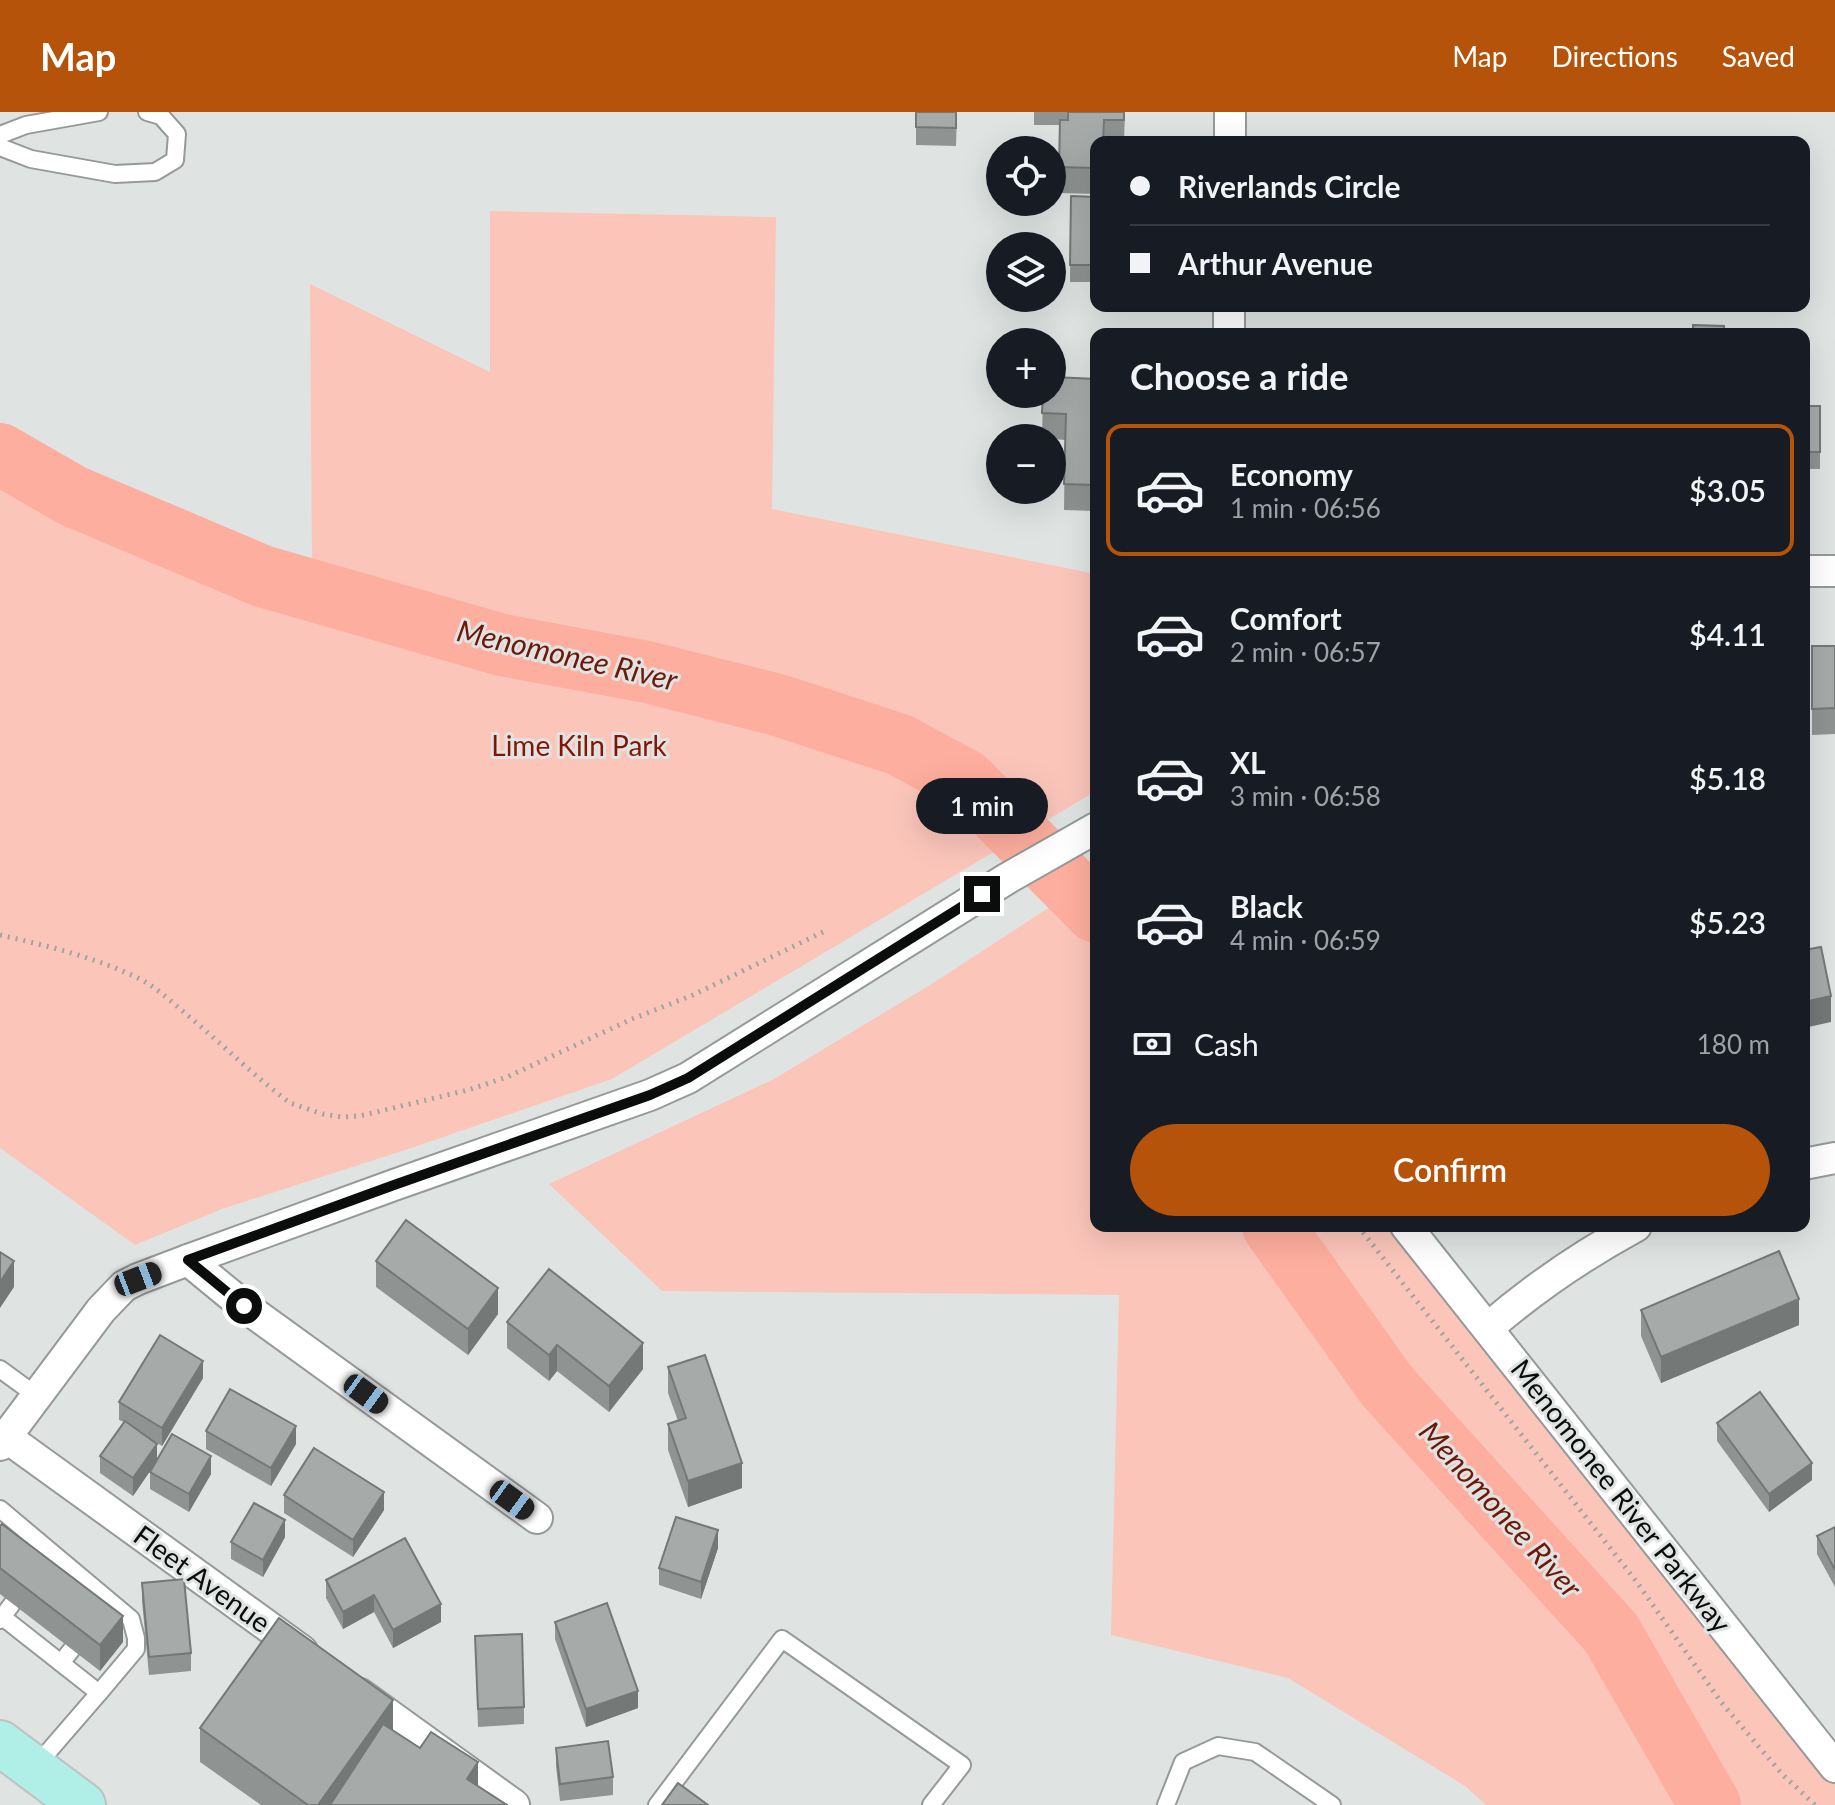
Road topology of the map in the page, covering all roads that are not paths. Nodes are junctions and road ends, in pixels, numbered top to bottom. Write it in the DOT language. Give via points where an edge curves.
graph roads {
  1 [pos="99,112"];
  2 [pos="147,112"];
  3 [pos="1230,112"];
  4 [pos="0,135"];
  5 [pos="1230,136"];
  6 [pos="0,147"];
  7 [pos="1810,571"];
  8 [pos="1835,571"];
  9 [pos="1090,831"];
  10 [pos="1835,1158"];
  11 [pos="1810,1163"];
  12 [pos="1411,1232"];
  13 [pos="1625,1232"];
  14 [pos="188,1260"];
  15 [pos="1488,1328"];
  16 [pos="0,1369"];
  17 [pos="37,1396"];
  18 [pos="3,1441"];
  19 [pos="0,1509"];
  20 [pos="537,1518"];
  21 [pos="4,1614"];
  22 [pos="99,1693"];
  23 [pos="0,1743"];
  24 [pos="1832,1756"];
  25 [pos="34,1769"];
  26 [pos="83,1805"];
  27 [pos="514,1805"];
  28 [pos="657,1805"];
  29 [pos="931,1805"];
  30 [pos="1166,1805"];
  31 [pos="1332,1805"];
  1 -- 4 [label="lane"];
  2 -- 6 [label="lane" via="161,116 177,134 175,160 155,172 115,174 31,159"];
  3 -- 5 [label="street"];
  7 -- 8 [label="street"];
  9 -- 14 [label="street" via="688,1078"];
  10 -- 11 [label="street"];
  12 -- 15 [label="street, Menomonee River Parkway"];
  13 -- 15 [label="street" via="1571,1264"];
  14 -- 17 [label="street" via="124,1286"];
  14 -- 20 [label="street"];
  15 -- 24 [label="street, Menomonee River Parkway"];
  16 -- 17 [label="lane"];
  17 -- 18 [label="street"];
  18 -- 27 [label="street, Fleet Avenue"];
  19 -- 22 [label="lane" via="12,1528 105,1605 131,1619 136,1649"];
  21 -- 22 [label="lane" via="66,1656"];
  22 -- 25 [label="lane"];
  23 -- 25 [label="main road"];
  25 -- 26 [label="main road"];
  28 -- 29 [label="lane" via="782,1639 962,1765"];
  30 -- 31 [label="lane" via="1183,1762 1218,1746 1255,1752"];
}
